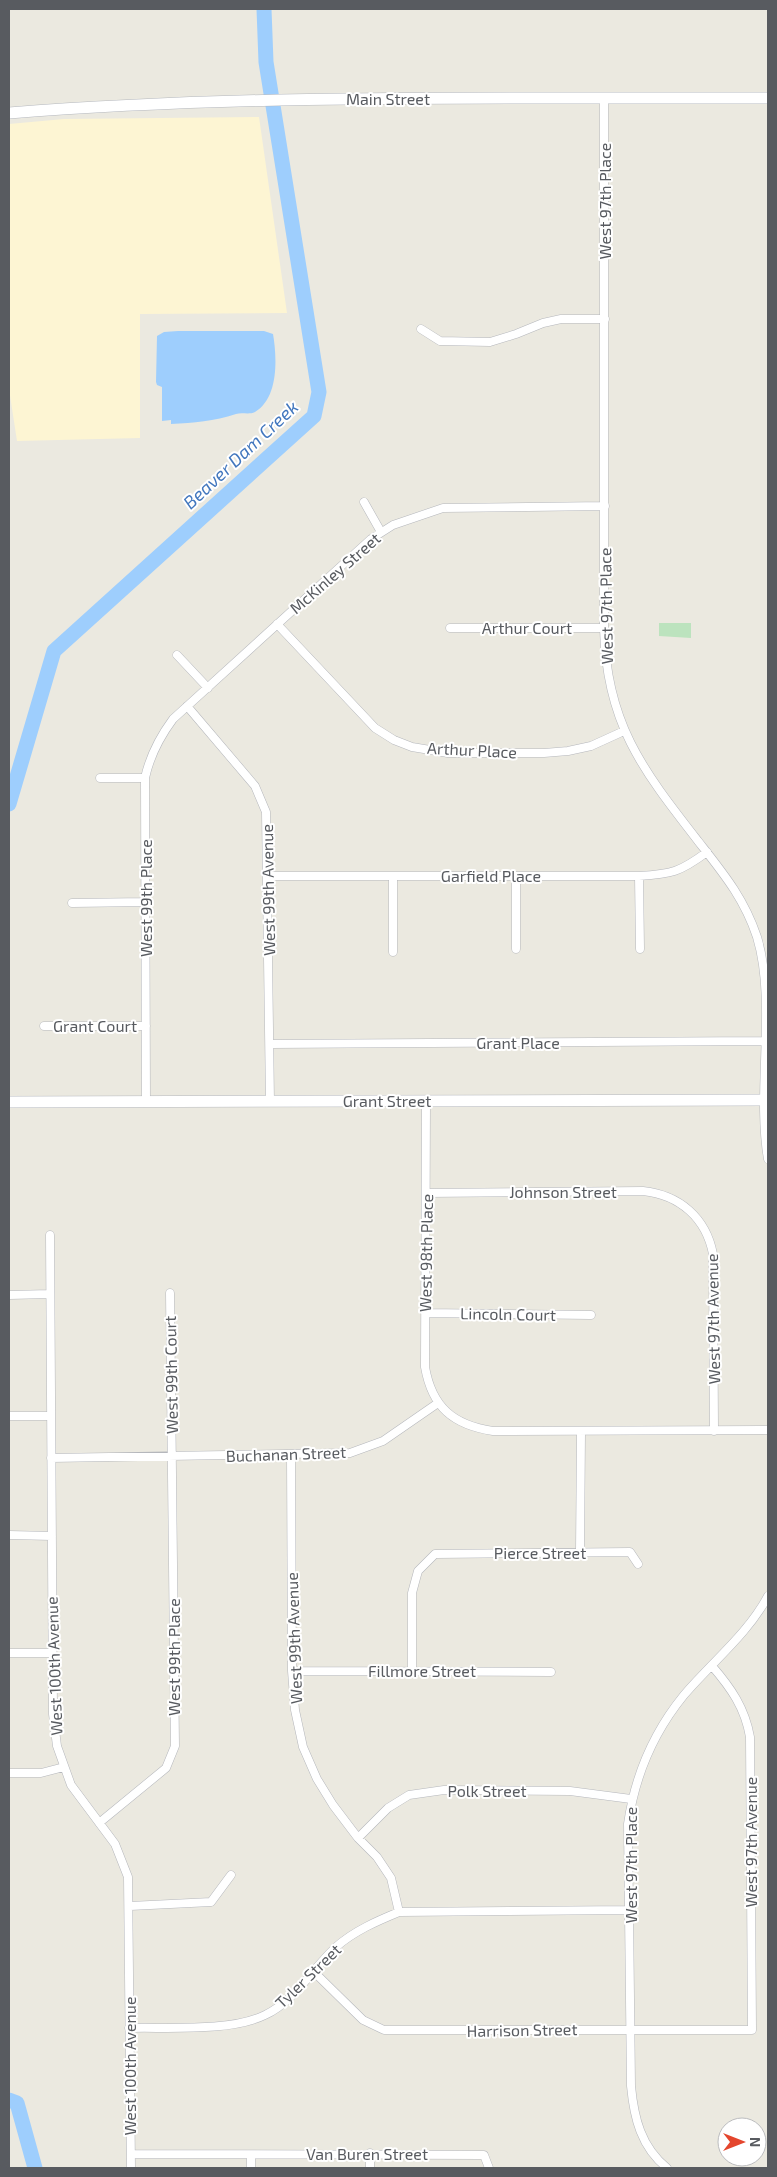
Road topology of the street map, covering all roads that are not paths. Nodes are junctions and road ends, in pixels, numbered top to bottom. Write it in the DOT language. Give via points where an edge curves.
graph roads {
  1 [pos="604,98"];
  2 [pos="768,98"];
  3 [pos="9,113"];
  4 [pos="605,319"];
  5 [pos="421,329"];
  6 [pos="364,502"];
  7 [pos="605,506"];
  8 [pos="381,532"];
  9 [pos="277,624"];
  10 [pos="450,628"];
  11 [pos="604,628"];
  12 [pos="177,655"];
  13 [pos="208,688"];
  14 [pos="187,706"];
  15 [pos="624,731"];
  16 [pos="100,778"];
  17 [pos="145,778"];
  18 [pos="707,852"];
  19 [pos="268,876"];
  20 [pos="516,876"];
  21 [pos="639,876"];
  22 [pos="393,877"];
  23 [pos="146,902"];
  24 [pos="72,903"];
  25 [pos="640,949"];
  26 [pos="516,950"];
  27 [pos="393,952"];
  28 [pos="44,1026"];
  29 [pos="146,1026"];
  30 [pos="766,1041"];
  31 [pos="270,1044"];
  32 [pos="767,1100"];
  33 [pos="426,1101"];
  34 [pos="9,1102"];
  35 [pos="146,1102"];
  36 [pos="270,1102"];
  37 [pos="768,1159"];
  38 [pos="426,1193"];
  39 [pos="693,1213"];
  40 [pos="50,1234"];
  41 [pos="170,1293"];
  42 [pos="50,1294"];
  43 [pos="9,1296"];
  44 [pos="425,1313"];
  45 [pos="591,1315"];
  46 [pos="438,1403"];
  47 [pos="9,1416"];
  48 [pos="51,1416"];
  49 [pos="768,1430"];
  50 [pos="714,1431"];
  51 [pos="581,1432"];
  52 [pos="291,1455"];
  53 [pos="172,1457"];
  54 [pos="51,1458"];
  55 [pos="9,1535"];
  56 [pos="52,1536"];
  57 [pos="580,1553"];
  58 [pos="638,1564"];
  59 [pos="768,1596"];
  60 [pos="9,1653"];
  61 [pos="52,1653"];
  62 [pos="712,1666"];
  63 [pos="292,1671"];
  64 [pos="412,1671"];
  65 [pos="551,1672"];
  66 [pos="64,1767"];
  67 [pos="9,1773"];
  68 [pos="632,1799"];
  69 [pos="99,1823"];
  70 [pos="358,1838"];
  71 [pos="230,1875"];
  72 [pos="130,1906"];
  73 [pos="630,1910"];
  74 [pos="399,1912"];
  75 [pos="313,1972"];
  76 [pos="129,2028"];
  77 [pos="631,2029"];
  78 [pos="752,2030"];
  79 [pos="131,2154"];
  80 [pos="370,2154"];
  81 [pos="251,2155"];
  82 [pos="131,2168"];
  83 [pos="251,2168"];
  84 [pos="370,2168"];
  85 [pos="489,2168"];
  86 [pos="667,2168"];
  1 -- 2 [label="main road, Main Street"];
  1 -- 3 [label="main road, Main Street" via="250,100"];
  1 -- 4 [label="street, West 97th Place"];
  4 -- 5 [label="street" via="561,319 490,342 440,341"];
  4 -- 7 [label="street, West 97th Place"];
  6 -- 8 [label="street"];
  7 -- 8 [label="street, McKinley Street" via="443,508"];
  7 -- 11 [label="street, West 97th Place"];
  8 -- 9 [label="street, McKinley Street"];
  9 -- 13 [label="street, McKinley Street"];
  9 -- 15 [label="street, Arthur Place" via="375,728 412,747 448,752 544,753 591,746"];
  10 -- 11 [label="street, Arthur Court"];
  11 -- 15 [label="street, West 97th Place" via="609,684"];
  12 -- 13 [label="street"];
  13 -- 14 [label="street, McKinley Street"];
  14 -- 17 [label="street, West 99th Place" via="160,736"];
  14 -- 19 [label="street, West 99th Avenue" via="255,786 266,812"];
  15 -- 18 [label="street, West 97th Place" via="641,763"];
  16 -- 17 [label="street"];
  17 -- 23 [label="street, West 99th Place"];
  18 -- 21 [label="street, Garfield Place" via="684,868 665,874"];
  18 -- 30 [label="street, West 97th Place" via="740,896 758,939 764,975"];
  19 -- 22 [label="street, Garfield Place"];
  19 -- 31 [label="street, West 99th Avenue"];
  20 -- 21 [label="street, Garfield Place"];
  20 -- 22 [label="street, Garfield Place"];
  20 -- 26 [label="street"];
  21 -- 25 [label="street"];
  22 -- 27 [label="street"];
  23 -- 24 [label="street"];
  23 -- 29 [label="street, West 99th Place"];
  28 -- 29 [label="street, Grant Court"];
  29 -- 35 [label="street, West 99th Place"];
  30 -- 31 [label="street, Grant Place"];
  30 -- 32 [label="street, West 97th Place"];
  31 -- 36 [label="street, West 99th Avenue"];
  32 -- 33 [label="main road, Grant Street"];
  32 -- 37 [label="street, West 97th Place"];
  33 -- 36 [label="main road, Grant Street"];
  33 -- 38 [label="street, West 98th Place"];
  34 -- 35 [label="main road, Grant Street"];
  35 -- 36 [label="main road, Grant Street"];
  38 -- 39 [label="street, Johnson Street" via="643,1191 675,1199"];
  38 -- 44 [label="street, West 98th Place"];
  39 -- 50 [label="street, West 97th Avenue" via="711,1240 714,1254"];
  40 -- 42 [label="street, West 100th Avenue"];
  41 -- 53 [label="street, West 99th Court"];
  42 -- 43 [label="street"];
  42 -- 48 [label="street, West 100th Avenue"];
  44 -- 45 [label="street, Lincoln Court"];
  44 -- 46 [label="street, West 98th Place" via="425,1367 428,1383"];
  46 -- 51 [label="street" via="459,1421 477,1429"];
  46 -- 52 [label="street, Buchanan Street" via="383,1441 350,1453"];
  47 -- 48 [label="street"];
  48 -- 54 [label="street, West 100th Avenue"];
  49 -- 50 [label="street"];
  50 -- 51 [label="street"];
  51 -- 57 [label="street"];
  52 -- 53 [label="street, Buchanan Street"];
  52 -- 63 [label="street, West 99th Avenue"];
  53 -- 54 [label="street, Buchanan Street"];
  53 -- 69 [label="street, West 99th Place" via="174,1746 166,1768"];
  54 -- 56 [label="street, West 100th Avenue"];
  55 -- 56 [label="street"];
  56 -- 61 [label="street, West 100th Avenue"];
  57 -- 58 [label="street, Pierce Street" via="630,1552"];
  57 -- 64 [label="street, Pierce Street" via="435,1554 418,1571 412,1593"];
  59 -- 62 [label="street, West 97th Place" via="744,1632"];
  60 -- 61 [label="street"];
  61 -- 66 [label="street, West 100th Avenue" via="54,1726"];
  62 -- 68 [label="street, West 97th Place" via="664,1722 646,1753"];
  62 -- 78 [label="street, West 97th Avenue" via="739,1702 747,1719 750,1737"];
  63 -- 64 [label="street, Fillmore Street"];
  63 -- 70 [label="street, West 99th Avenue" via="295,1710 303,1747 317,1780"];
  64 -- 65 [label="street, Fillmore Street"];
  66 -- 67 [label="street"];
  66 -- 69 [label="street, West 100th Avenue" via="71,1785"];
  68 -- 70 [label="street, Polk Street" via="570,1791 444,1790 409,1795 388,1808"];
  68 -- 73 [label="street, West 97th Place" via="628,1824"];
  69 -- 72 [label="street, West 100th Avenue" via="123,1860"];
  70 -- 74 [label="street, West 99th Avenue" via="377,1856 391,1878"];
  71 -- 72 [label="street" via="211,1902"];
  72 -- 76 [label="street, West 100th Avenue"];
  73 -- 74 [label="street, Tyler Street"];
  73 -- 77 [label="street, West 97th Place"];
  74 -- 75 [label="street, Tyler Street" via="375,1921 336,1947"];
  75 -- 76 [label="street, Tyler Street" via="282,2005 233,2025"];
  75 -- 77 [label="street, Harrison Street" via="363,2020 384,2030"];
  76 -- 79 [label="street, West 100th Avenue"];
  77 -- 78 [label="street, Harrison Street"];
  77 -- 86 [label="street, West 97th Place" via="633,2110 641,2137"];
  79 -- 81 [label="street, Van Buren Street"];
  79 -- 82 [label="street, West 100th Avenue"];
  80 -- 81 [label="street, Van Buren Street"];
  80 -- 84 [label="street"];
  80 -- 85 [label="street, Van Buren Street" via="484,2155"];
  81 -- 83 [label="street"];
}
